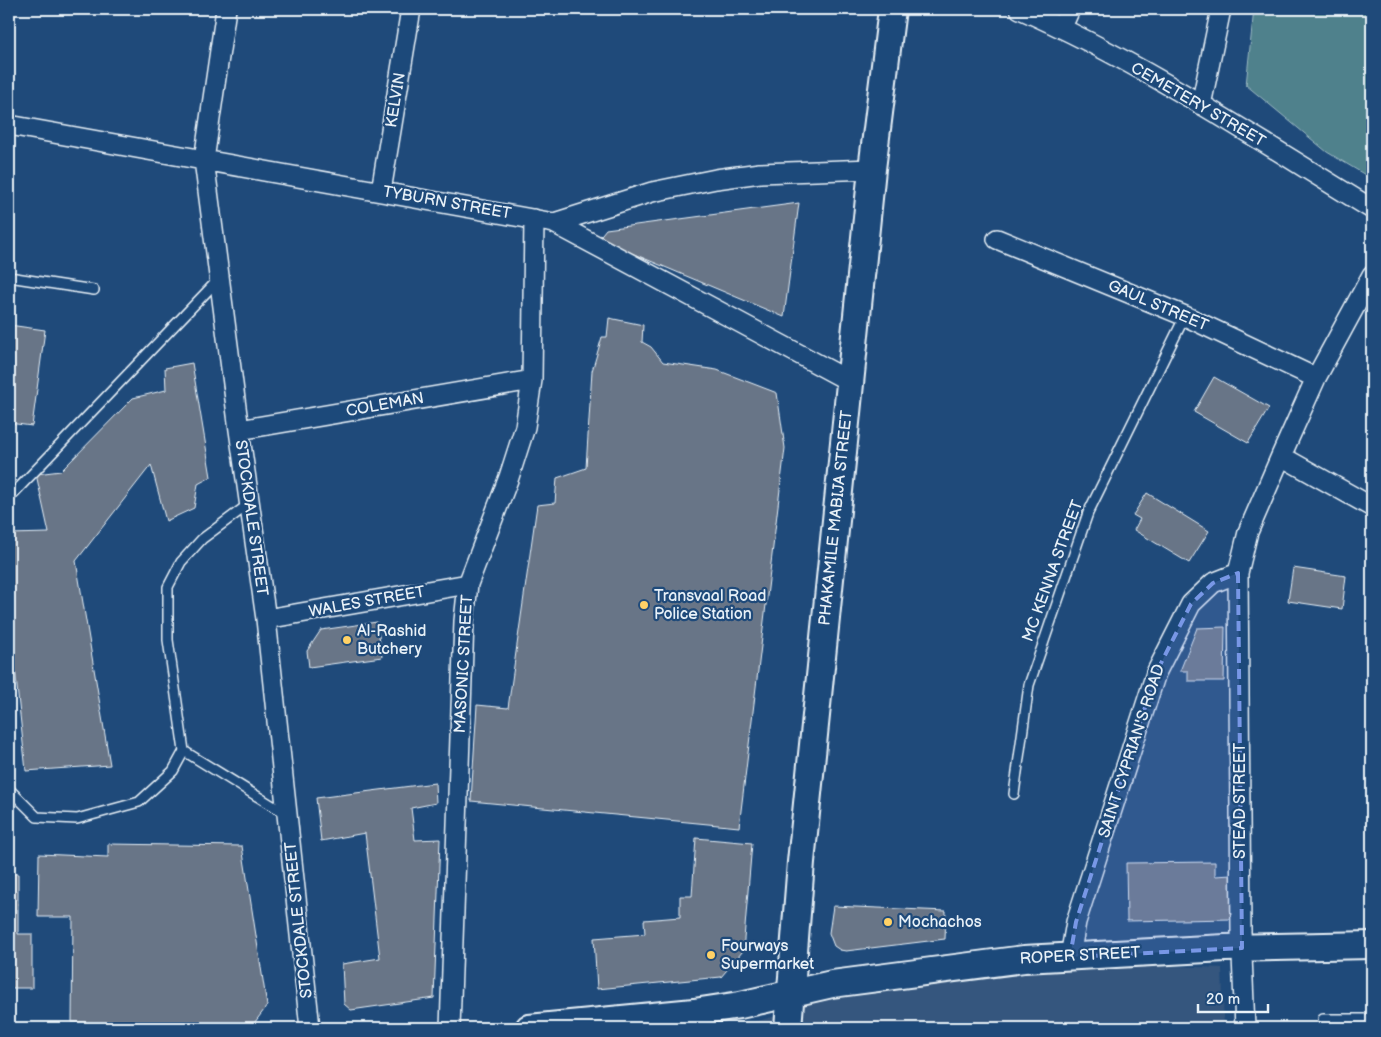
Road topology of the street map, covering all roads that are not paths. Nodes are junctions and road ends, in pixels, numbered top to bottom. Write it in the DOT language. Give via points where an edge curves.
graph roads {
  1 [pos="226,9"];
  2 [pos="411,9"];
  3 [pos="892,9"];
  4 [pos="1020,9"];
  5 [pos="1070,9"];
  6 [pos="1221,9"];
  7 [pos="1062,27"];
  8 [pos="1201,105"];
  9 [pos="9,125"];
  10 [pos="204,160"];
  11 [pos="872,169"];
  12 [pos="381,191"];
  13 [pos="1372,209"];
  14 [pos="534,219"];
  15 [pos="554,223"];
  16 [pos="997,239"];
  17 [pos="1372,275"];
  18 [pos="9,277"];
  19 [pos="220,279"];
  20 [pos="94,290"];
  21 [pos="1185,316"];
  22 [pos="1316,378"];
  23 [pos="532,380"];
  24 [pos="850,382"];
  25 [pos="239,430"];
  26 [pos="1281,456"];
  27 [pos="9,498"];
  28 [pos="249,504"];
  29 [pos="1372,507"];
  30 [pos="1238,573"];
  31 [pos="468,584"];
  32 [pos="266,619"];
  33 [pos="184,751"];
  34 [pos="9,789"];
  35 [pos="1014,794"];
  36 [pos="288,816"];
  37 [pos="1372,945"];
  38 [pos="1242,948"];
  39 [pos="1070,957"];
  40 [pos="790,993"];
  41 [pos="1323,1019"];
  42 [pos="1372,1020"];
  43 [pos="310,1028"];
  44 [pos="450,1028"];
  45 [pos="530,1028"];
  46 [pos="788,1028"];
  47 [pos="1245,1028"];
  1 -- 10 [label="street, STOCKDALE STREET"];
  2 -- 12 [label="street, KELVIN"];
  3 -- 11 [label="street, PHAKAMILE MABIJA STREET"];
  4 -- 7 [label="street, CEMETERY STREET"];
  5 -- 7 [label="street"];
  6 -- 8 [label="street"];
  7 -- 8 [label="street, CEMETERY STREET"];
  8 -- 13 [label="street, CEMETERY STREET"];
  9 -- 10 [label="street, TYBURN STREET"];
  10 -- 12 [label="street, TYBURN STREET"];
  10 -- 19 [label="street, STOCKDALE STREET"];
  11 -- 15 [label="street" via="760,172 716,179 652,192"];
  11 -- 24 [label="street, PHAKAMILE MABIJA STREET"];
  12 -- 14 [label="street, TYBURN STREET"];
  14 -- 15 [label="street, TYBURN STREET"];
  14 -- 23 [label="street, MASONIC STREET"];
  15 -- 24 [label="street, TYBURN STREET"];
  16 -- 21 [label="street, GAUL STREET"];
  17 -- 22 [label="street"];
  18 -- 20 [label="lane"];
  19 -- 25 [label="street, STOCKDALE STREET"];
  19 -- 27 [label="lane"];
  21 -- 22 [label="street, GAUL STREET"];
  21 -- 35 [label="lane, MC KENNA STREET" via="1088,513 1028,685"];
  22 -- 26 [label="street"];
  23 -- 25 [label="street, COLEMAN"];
  23 -- 31 [label="street, MASONIC STREET" via="525,427"];
  24 -- 40 [label="street, PHAKAMILE MABIJA STREET"];
  25 -- 28 [label="street, STOCKDALE STREET"];
  26 -- 29 [label="street"];
  26 -- 30 [label="street" via="1248,532"];
  28 -- 32 [label="street, STOCKDALE STREET"];
  28 -- 33 [label="lane" via="202,539 181,562 168,587 168,640"];
  30 -- 38 [label="street, STEAD STREET"];
  30 -- 39 [label="street, SAINT CYPRIAN'S ROAD" via="1213,584 1191,604 1156,672 1076,922"];
  31 -- 32 [label="street, WALES STREET"];
  31 -- 44 [label="street, MASONIC STREET"];
  32 -- 36 [label="street, STOCKDALE STREET"];
  33 -- 34 [label="lane" via="173,771 139,802 77,819 37,817"];
  33 -- 36 [label="lane"];
  36 -- 43 [label="street, STOCKDALE STREET"];
  37 -- 38 [label="street, ROPER STREET"];
  38 -- 39 [label="street, ROPER STREET"];
  38 -- 47 [label="street, STEAD STREET"];
  39 -- 40 [label="street, ROPER STREET" via="1024,959 880,976"];
  40 -- 45 [label="street, ROPER STREET" via="694,1012"];
  40 -- 46 [label="street, PHAKAMILE MABIJA STREET"];
  41 -- 42 [label="lane"];
}
